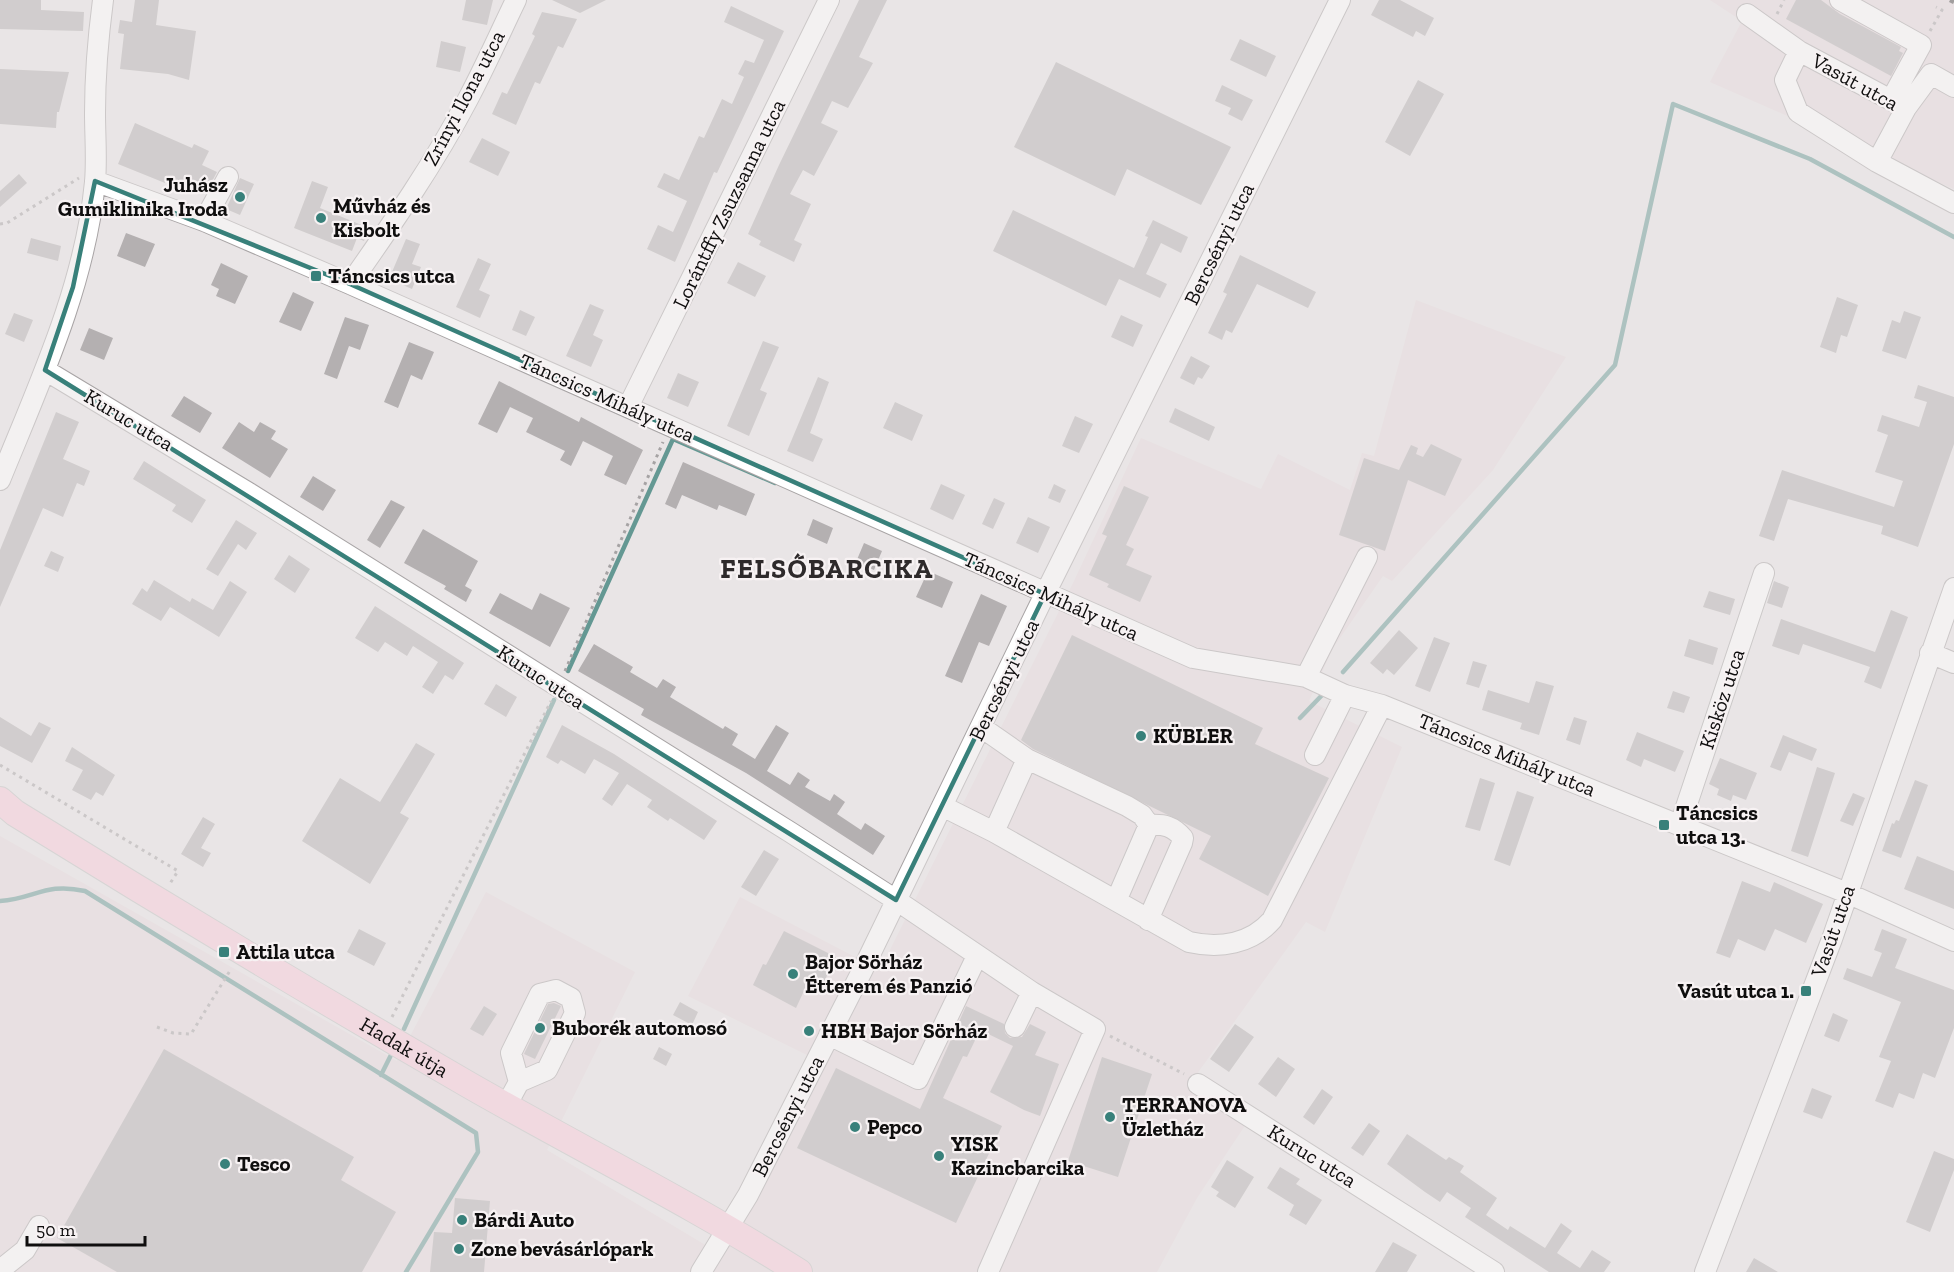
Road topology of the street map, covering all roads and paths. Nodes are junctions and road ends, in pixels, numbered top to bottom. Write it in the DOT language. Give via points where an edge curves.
graph roads {
  1 [pos="103,0"];
  2 [pos="516,0"];
  3 [pos="829,0"];
  4 [pos="1340,0"];
  5 [pos="1840,0"];
  6 [pos="1936,7"];
  7 [pos="1747,14"];
  8 [pos="1921,45"];
  9 [pos="1799,51"];
  10 [pos="1954,87"];
  11 [pos="1898,104"];
  12 [pos="1877,162"];
  13 [pos="228,177"];
  14 [pos="95,181"];
  15 [pos="1954,203"];
  16 [pos="204,221"];
  17 [pos="0,224"];
  18 [pos="350,284"];
  19 [pos="45,370"];
  20 [pos="628,407"];
  21 [pos="669,427"];
  22 [pos="0,480"];
  23 [pos="1367,557"];
  24 [pos="1764,573"];
  25 [pos="1954,588"];
  26 [pos="1045,594"];
  27 [pos="1930,653"];
  28 [pos="1954,663"];
  29 [pos="1306,677"];
  30 [pos="557,688"];
  31 [pos="1344,695"];
  32 [pos="1383,705"];
  33 [pos="981,727"];
  34 [pos="1315,755"];
  35 [pos="1027,759"];
  36 [pos="942,806"];
  37 [pos="5,807"];
  38 [pos="1149,825"];
  39 [pos="1680,825"];
  40 [pos="994,832"];
  41 [pos="1846,893"];
  42 [pos="896,900"];
  43 [pos="1116,901"];
  44 [pos="1148,920"];
  45 [pos="1954,941"];
  46 [pos="977,956"];
  47 [pos="229,972"];
  48 [pos="1032,992"];
  49 [pos="158,1027"];
  50 [pos="1015,1027"];
  51 [pos="1095,1029"];
  52 [pos="384,1033"];
  53 [pos="829,1035"];
  54 [pos="519,1082"];
  55 [pos="1198,1084"];
  56 [pos="506,1106"];
  57 [pos="39,1226"];
  58 [pos="728,1229"];
  59 [pos="7,1270"];
  60 [pos="701,1272"];
  61 [pos="799,1272"];
  62 [pos="988,1272"];
  63 [pos="1494,1272"];
  64 [pos="1705,1272"];
  1 -- 14 [label="street" via="95,100"];
  2 -- 18 [label="street, Zrínyi Ilona utca" via="445,139"];
  3 -- 20 [label="street, Lorántffy Zsuzsanna utca"];
  4 -- 26 [label="street, Bercsényi utca"];
  5 -- 8 [label="street"];
  6 -- 8 [label="path" via="1942,10"];
  7 -- 9 [label="street"];
  8 -- 11 [label="street"];
  9 -- 11 [label="street, Vasút utca"];
  9 -- 12 [label="street, Vasút utca" via="1785,80 1798,112"];
  10 -- 11 [label="street" via="1932,74"];
  11 -- 12 [label="street, Vasút utca"];
  12 -- 15 [label="street, Vasút utca"];
  13 -- 16 [label="street"];
  14 -- 16 [label="street, Táncsics Mihály utca"];
  14 -- 17 [label="path" via="77,178 8,223"];
  14 -- 19 [label="street" via="73,287"];
  16 -- 18 [label="street, Táncsics Mihály utca"];
  18 -- 20 [label="street, Táncsics Mihály utca"];
  19 -- 22 [label="street"];
  19 -- 30 [label="street, Kuruc utca" via="249,493"];
  20 -- 21 [label="street, Táncsics Mihály utca"];
  21 -- 26 [label="street, Táncsics Mihály utca"];
  21 -- 30 [label="path"];
  23 -- 29 [label="street"];
  24 -- 39 [label="street, Kisköz utca"];
  25 -- 27 [label="street, Vasút utca"];
  26 -- 29 [label="street, Táncsics Mihály utca" via="1193,658"];
  26 -- 33 [label="street, Bercsényi utca"];
  27 -- 28 [label="street"];
  27 -- 41 [label="street, Vasút utca"];
  29 -- 31 [label="street, Táncsics Mihály utca"];
  30 -- 42 [label="street, Kuruc utca"];
  30 -- 52 [label="path"];
  31 -- 32 [label="street, Táncsics Mihály utca"];
  31 -- 34 [label="street"];
  32 -- 39 [label="street, Táncsics Mihály utca"];
  32 -- 44 [label="street" via="1272,920 1262,932 1243,942 1205,946 1189,942"];
  33 -- 35 [label="street"];
  33 -- 36 [label="street, Bercsényi utca"];
  35 -- 38 [label="street" via="1127,806"];
  35 -- 40 [label="street"];
  36 -- 40 [label="street"];
  36 -- 42 [label="street, Bercsényi utca"];
  37 -- 52 [label="main road, Hadak útja"];
  38 -- 43 [label="street"];
  38 -- 44 [label="street" via="1164,824 1183,838"];
  39 -- 41 [label="street, Táncsics Mihály utca"];
  40 -- 43 [label="street"];
  41 -- 45 [label="street, Táncsics Mihály utca"];
  41 -- 64 [label="street, Vasút utca" via="1794,1042"];
  42 -- 46 [label="street, Kuruc utca"];
  42 -- 53 [label="street, Bercsényi utca"];
  43 -- 44 [label="street"];
  46 -- 48 [label="street, Kuruc utca"];
  46 -- 53 [label="street" via="918,1079"];
  47 -- 49 [label="path" via="191,1034"];
  48 -- 50 [label="street"];
  48 -- 51 [label="street, Kuruc utca"];
  51 -- 55 [label="path" via="1170,1065"];
  51 -- 62 [label="street"];
  52 -- 56 [label="main road, Hadak útja"];
  53 -- 58 [label="street, Bercsényi utca"];
  54 -- 56 [label="street"];
  55 -- 63 [label="street, Kuruc utca"];
  56 -- 58 [label="main road, Hadak útja"];
  57 -- 59 [label="street"];
  58 -- 60 [label="street, Bercsényi utca"];
  58 -- 61 [label="main road, Hadak útja"];
}
